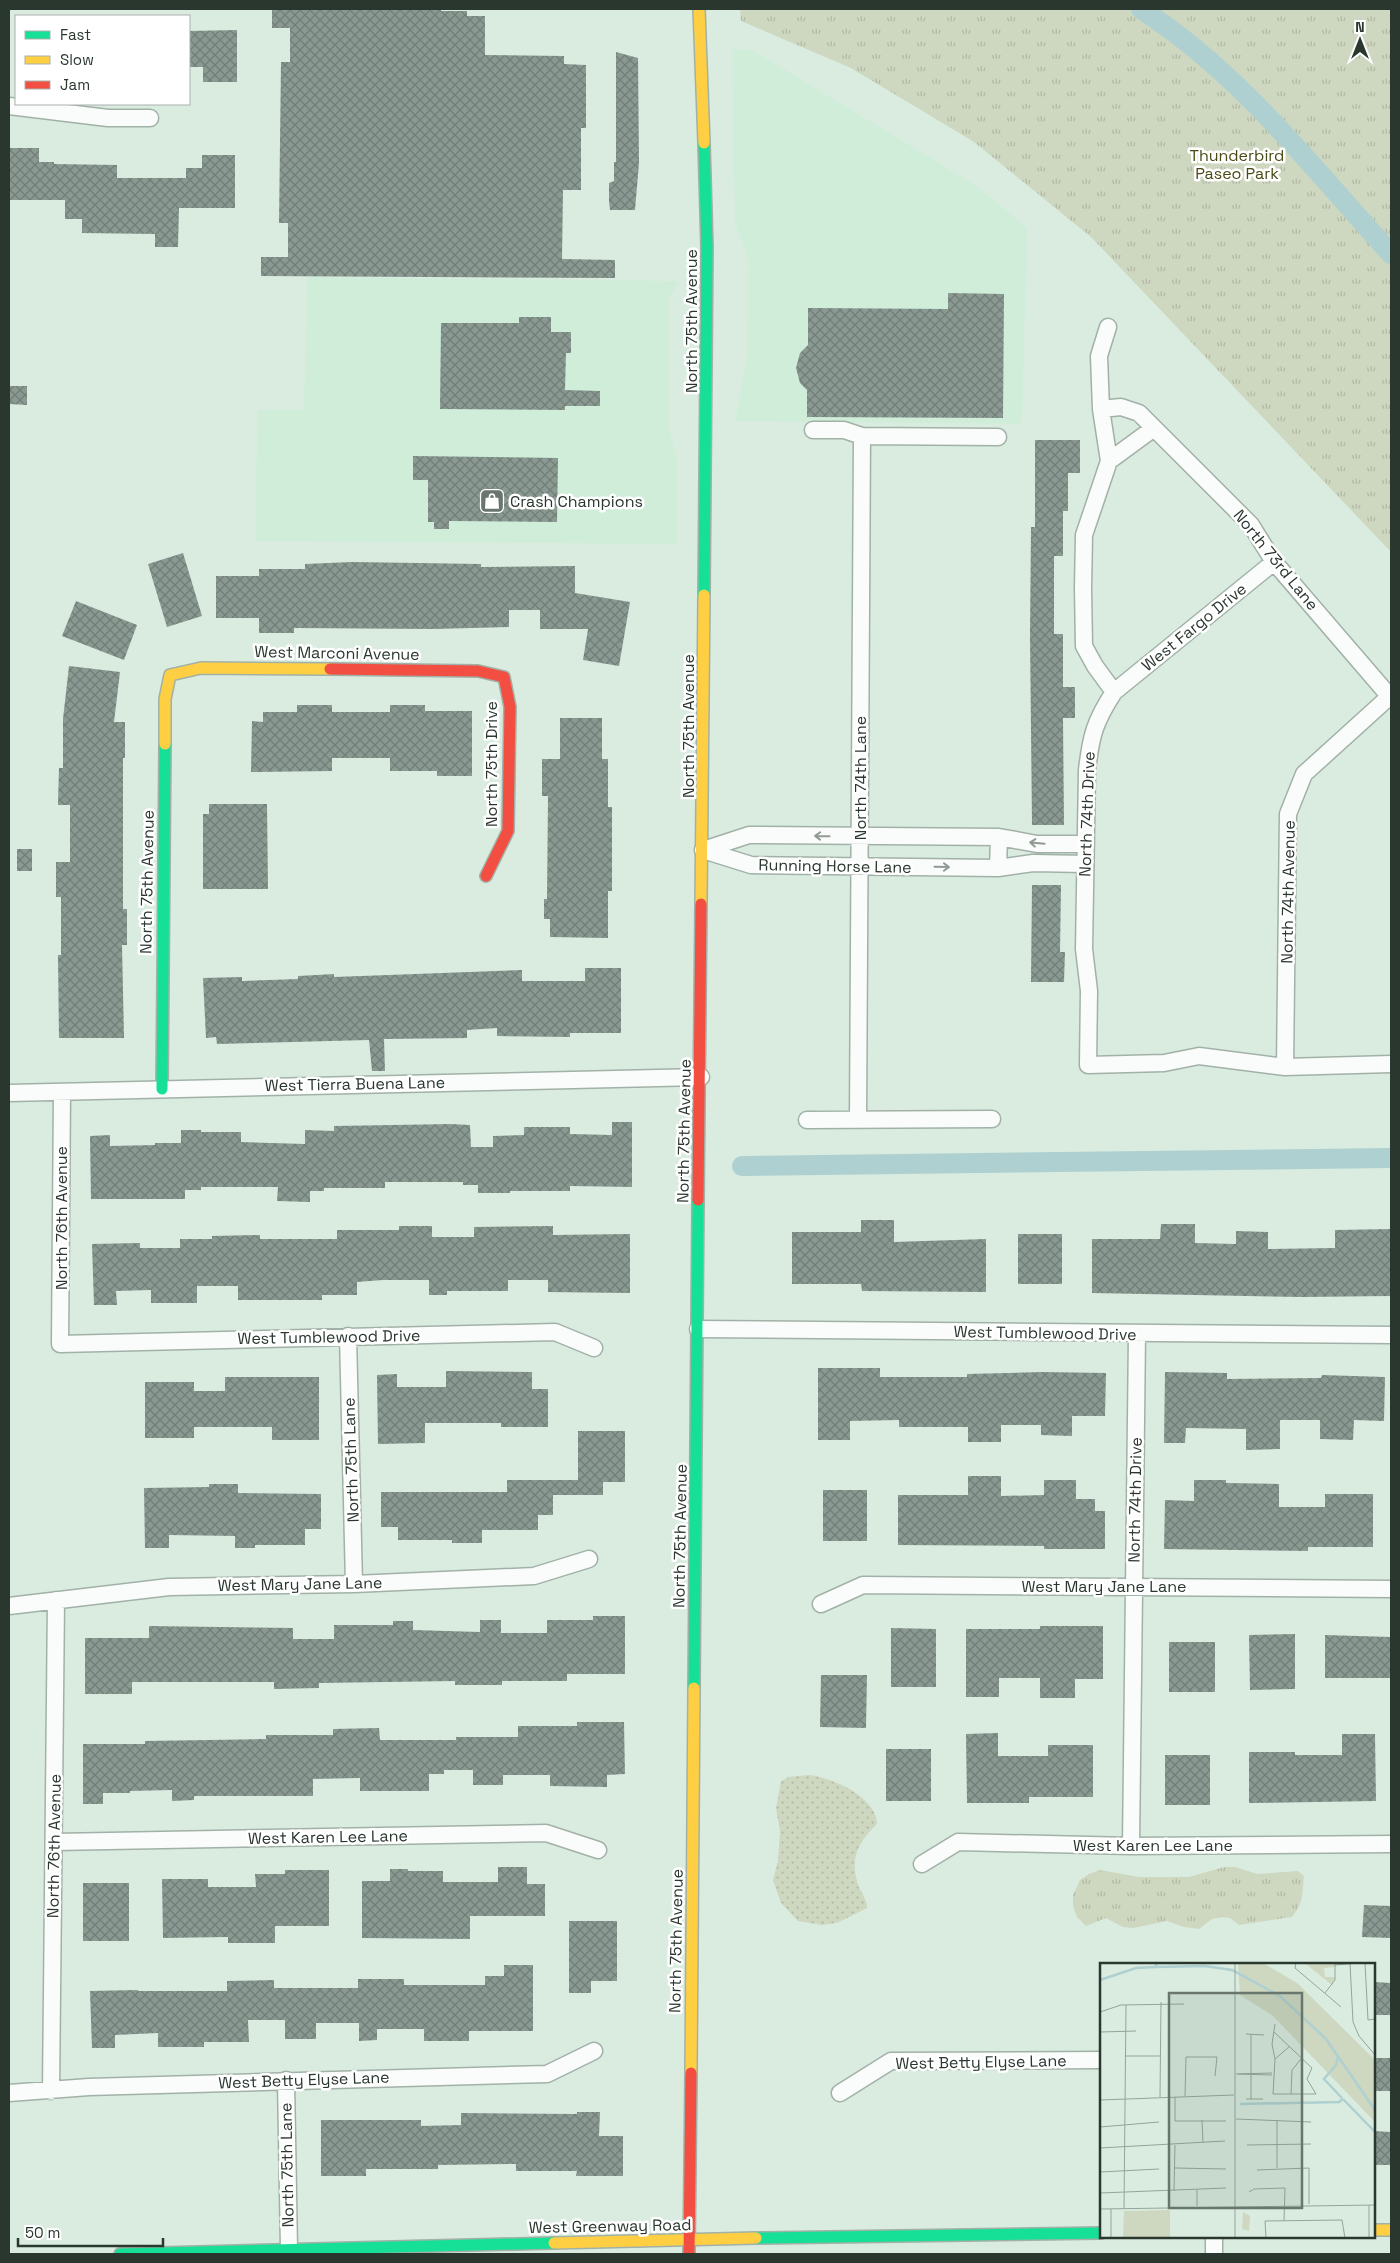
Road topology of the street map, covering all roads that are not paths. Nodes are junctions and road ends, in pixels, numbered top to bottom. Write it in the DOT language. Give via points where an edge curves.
graph roads {
  1 [pos="700,13"];
  2 [pos="9,106"];
  3 [pos="150,118"];
  4 [pos="1108,327"];
  5 [pos="1101,409"];
  6 [pos="1154,428"];
  7 [pos="812,430"];
  8 [pos="862,436"];
  9 [pos="998,437"];
  10 [pos="1109,461"];
  11 [pos="1274,562"];
  12 [pos="170,675"];
  13 [pos="504,677"];
  14 [pos="1114,692"];
  15 [pos="1390,697"];
  16 [pos="860,836"];
  17 [pos="999,837"];
  18 [pos="1086,844"];
  19 [pos="703,850"];
  20 [pos="1085,864"];
  21 [pos="859,866"];
  22 [pos="998,868"];
  23 [pos="486,876"];
  24 [pos="1391,1064"];
  25 [pos="1285,1067"];
  26 [pos="700,1077"];
  27 [pos="162,1089"];
  28 [pos="62,1092"];
  29 [pos="9,1093"];
  30 [pos="992,1118"];
  31 [pos="807,1120"];
  32 [pos="858,1120"];
  33 [pos="698,1329"];
  34 [pos="1137,1334"];
  35 [pos="1391,1335"];
  36 [pos="348,1336"];
  37 [pos="60,1344"];
  38 [pos="594,1348"];
  39 [pos="589,1559"];
  40 [pos="354,1584"];
  41 [pos="1134,1586"];
  42 [pos="1391,1589"];
  43 [pos="56,1600"];
  44 [pos="821,1604"];
  45 [pos="9,1606"];
  46 [pos="55,1842"];
  47 [pos="1391,1844"];
  48 [pos="1131,1846"];
  49 [pos="598,1850"];
  50 [pos="922,1864"];
  51 [pos="594,2051"];
  52 [pos="1100,2060"];
  53 [pos="286,2080"];
  54 [pos="51,2091"];
  55 [pos="9,2093"];
  56 [pos="840,2093"];
  57 [pos="1375,2230"];
  58 [pos="1391,2230"];
  59 [pos="1100,2233"];
  60 [pos="1214,2238"];
  61 [pos="690,2240"];
  62 [pos="289,2250"];
  63 [pos="120,2254"];
  64 [pos="689,2254"];
  65 [pos="1214,2254"];
  1 -- 19 [label="main road, North 75th Avenue" via="707,240"];
  2 -- 3 [label="street" via="108,118"];
  4 -- 5 [label="street" via="1099,356"];
  5 -- 6 [label="street, North 73rd Lane" via="1121,407 1139,412"];
  5 -- 10 [label="street"];
  6 -- 10 [label="street"];
  6 -- 11 [label="street, North 73rd Lane" via="1251,525"];
  7 -- 8 [label="street" via="844,430"];
  8 -- 9 [label="street"];
  8 -- 16 [label="street, North 74th Lane"];
  10 -- 14 [label="street" via="1084,535 1084,646"];
  11 -- 14 [label="street, West Fargo Drive"];
  11 -- 15 [label="street, North 73rd Lane"];
  12 -- 13 [label="main road, West Marconi Avenue" via="201,668 478,671"];
  12 -- 27 [label="main road, North 75th Avenue" via="166,699"];
  13 -- 23 [label="main road, North 75th Drive" via="510,707 508,831"];
  14 -- 18 [label="street, North 74th Drive" via="1099,715 1090,743"];
  15 -- 25 [label="street, North 74th Avenue" via="1304,774 1288,814"];
  16 -- 17 [label="street, Running Horse Lane"];
  16 -- 19 [label="street, Running Horse Lane, one-way" via="749,835"];
  16 -- 21 [label="street, North 74th Lane"];
  18 -- 17 [label="street, Running Horse Lane, one-way" via="1037,844"];
  17 -- 22 [label="street"];
  18 -- 20 [label="street, North 74th Drive"];
  19 -- 21 [label="street, Running Horse Lane" via="751,865"];
  19 -- 26 [label="main road, North 75th Avenue"];
  20 -- 22 [label="street, Running Horse Lane" via="1033,863"];
  20 -- 25 [label="street, North 74th Drive" via="1088,1065 1164,1063 1199,1056"];
  21 -- 22 [label="street, Running Horse Lane, one-way"];
  21 -- 32 [label="street, North 74th Lane"];
  24 -- 25 [label="street"];
  26 -- 27 [label="street, West Tierra Buena Lane"];
  26 -- 33 [label="main road, North 75th Avenue"];
  27 -- 28 [label="street, West Tierra Buena Lane"];
  28 -- 29 [label="street, West Tierra Buena Lane"];
  28 -- 37 [label="street, North 76th Avenue"];
  30 -- 32 [label="street"];
  31 -- 32 [label="street"];
  33 -- 34 [label="street, West Tumblewood Drive"];
  33 -- 61 [label="main road, North 75th Avenue"];
  34 -- 35 [label="street, West Tumblewood Drive"];
  34 -- 41 [label="street, North 74th Drive"];
  36 -- 37 [label="street, West Tumblewood Drive"];
  36 -- 38 [label="street, West Tumblewood Drive" via="555,1332"];
  36 -- 40 [label="street, North 75th Lane"];
  39 -- 40 [label="street, West Mary Jane Lane" via="534,1576"];
  40 -- 43 [label="street, West Mary Jane Lane" via="169,1587"];
  41 -- 42 [label="street, West Mary Jane Lane"];
  41 -- 44 [label="street, West Mary Jane Lane" via="863,1585"];
  41 -- 48 [label="street, North 74th Drive"];
  43 -- 45 [label="street, West Mary Jane Lane"];
  43 -- 46 [label="street, North 76th Avenue"];
  46 -- 49 [label="street, West Karen Lee Lane" via="546,1834"];
  46 -- 54 [label="street, North 76th Avenue"];
  47 -- 48 [label="street, West Karen Lee Lane"];
  48 -- 50 [label="street, West Karen Lee Lane" via="958,1842"];
  51 -- 53 [label="street, West Betty Elyse Lane" via="547,2074"];
  52 -- 56 [label="street, West Betty Elyse Lane" via="891,2061"];
  53 -- 54 [label="street, West Betty Elyse Lane"];
  53 -- 62 [label="street, North 75th Lane"];
  54 -- 55 [label="street, West Betty Elyse Lane"];
  57 -- 58 [label="main road"];
  59 -- 61 [label="main road, West Greenway Road"];
  60 -- 65 [label="street"];
  61 -- 62 [label="main road, West Greenway Road"];
  61 -- 64 [label="main road, North 75th Avenue"];
  62 -- 63 [label="main road, West Greenway Road"];
}
